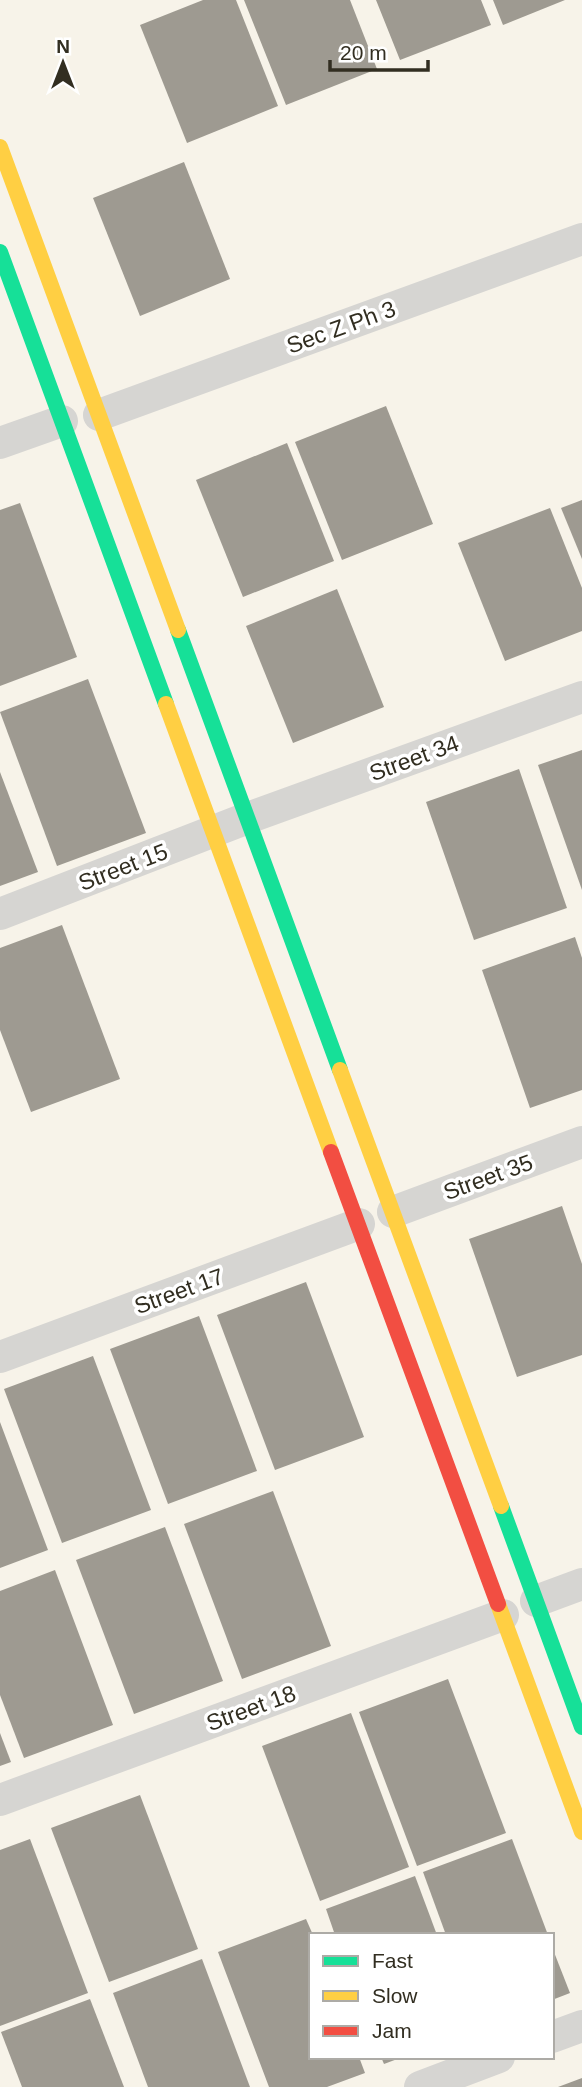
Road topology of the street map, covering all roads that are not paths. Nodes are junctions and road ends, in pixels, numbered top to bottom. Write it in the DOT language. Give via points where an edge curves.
graph roads {
  1 [pos="0,147"];
  2 [pos="582,239"];
  3 [pos="0,252"];
  4 [pos="99,415"];
  5 [pos="62,421"];
  6 [pos="0,443"];
  7 [pos="582,697"];
  8 [pos="245,819"];
  9 [pos="212,834"];
  10 [pos="0,914"];
  11 [pos="582,1142"];
  12 [pos="393,1212"];
  13 [pos="359,1224"];
  14 [pos="0,1357"];
  15 [pos="582,1584"];
  16 [pos="536,1601"];
  17 [pos="502,1615"];
  18 [pos="582,1727"];
  19 [pos="0,1800"];
  20 [pos="582,1832"];
  21 [pos="582,2026"];
  22 [pos="554,2036"];
  23 [pos="494,2059"];
  24 [pos="420,2087"];
  1 -- 4 [label="main road"];
  2 -- 4 [label="street, Sec Z Ph 3"];
  3 -- 5 [label="main road"];
  4 -- 8 [label="main road"];
  5 -- 6 [label="street"];
  5 -- 9 [label="main road"];
  7 -- 8 [label="street, Street 34"];
  8 -- 9 [label="street, Street 15"];
  8 -- 12 [label="main road"];
  9 -- 10 [label="street, Street 15"];
  9 -- 13 [label="main road"];
  11 -- 12 [label="street, Street 35"];
  12 -- 16 [label="main road"];
  13 -- 14 [label="street, Street 17"];
  13 -- 17 [label="main road"];
  15 -- 16 [label="street"];
  16 -- 18 [label="main road"];
  17 -- 19 [label="street, Street 18"];
  17 -- 20 [label="main road"];
  21 -- 22 [label="street"];
  23 -- 24 [label="street"];
}
